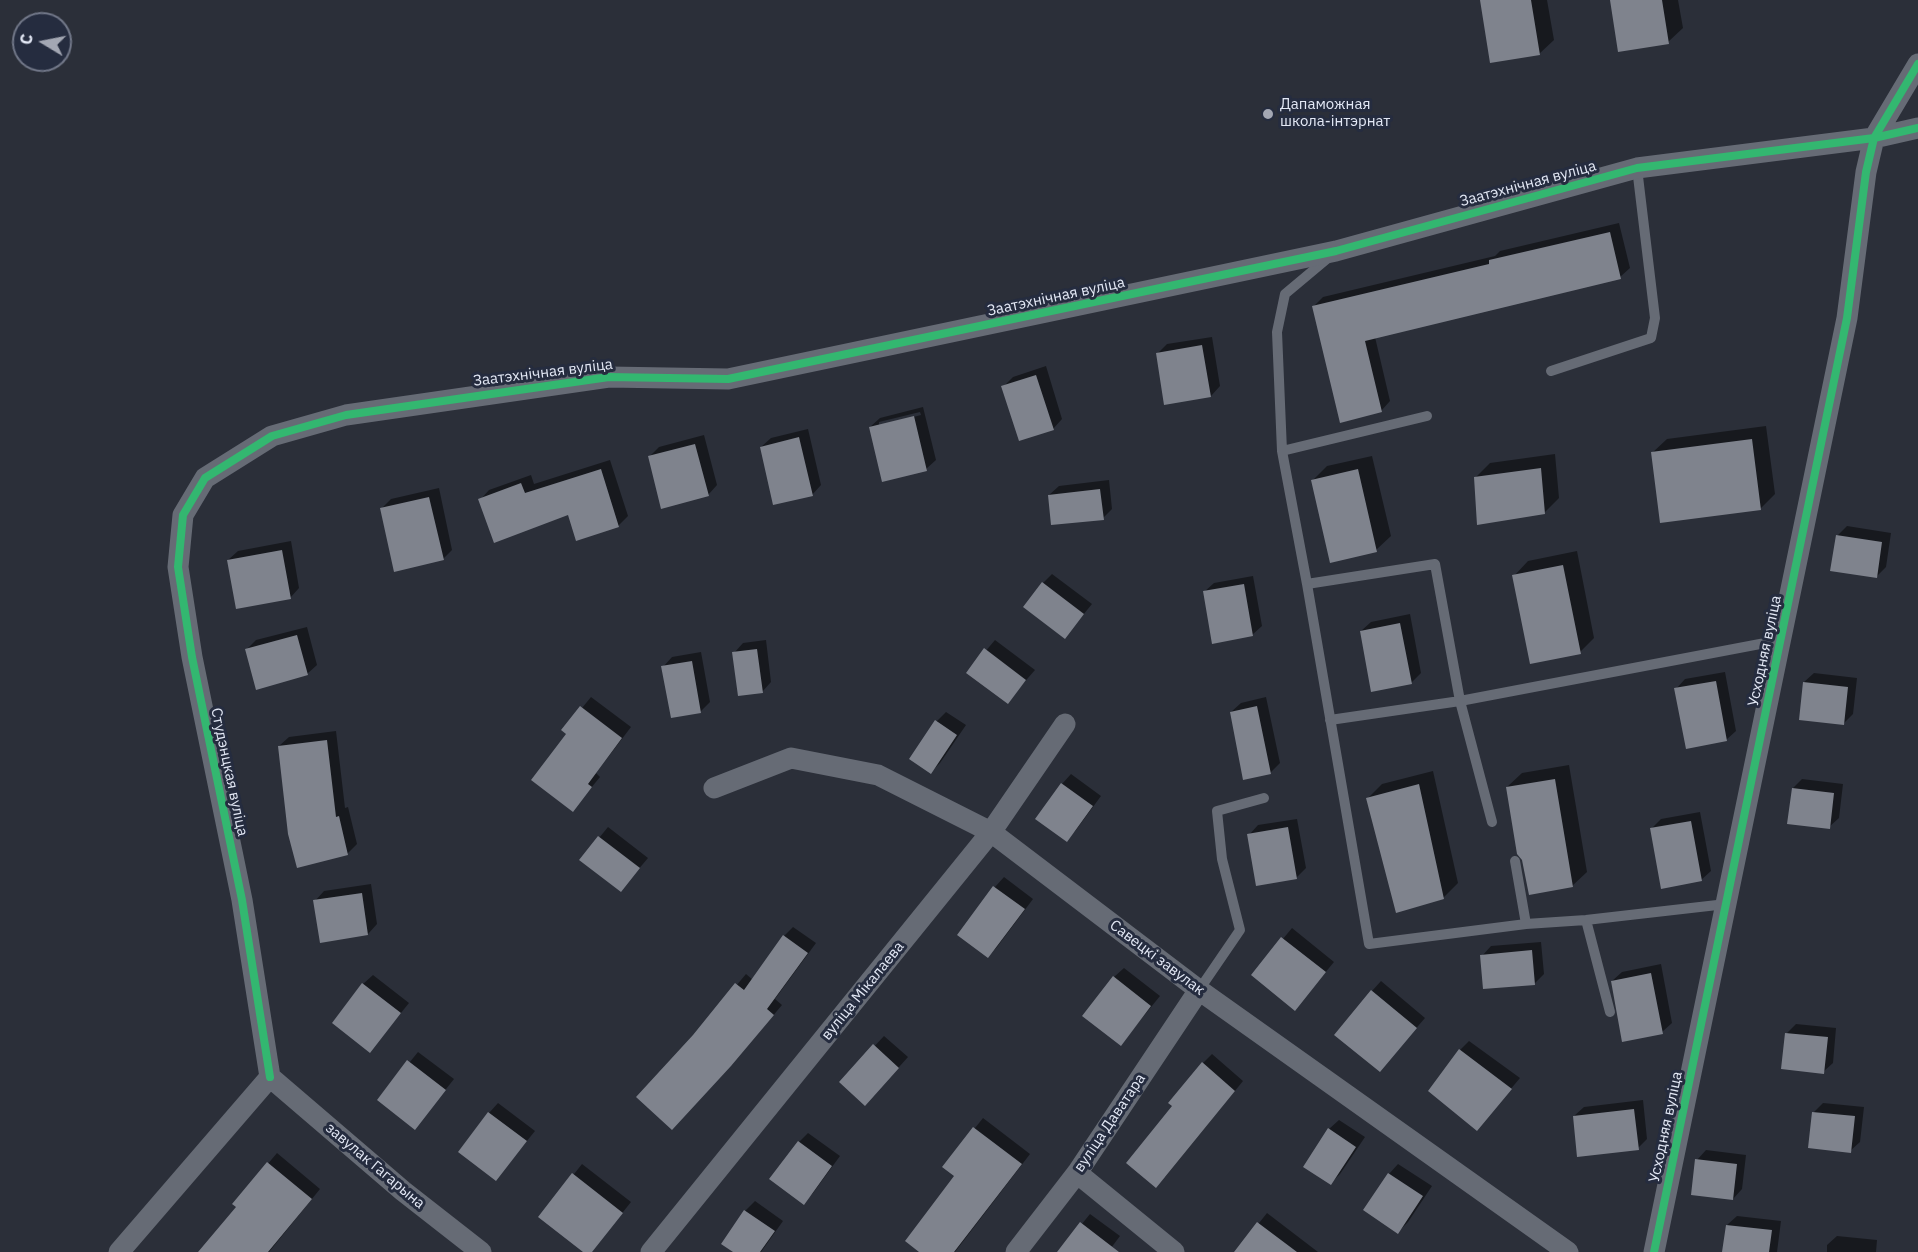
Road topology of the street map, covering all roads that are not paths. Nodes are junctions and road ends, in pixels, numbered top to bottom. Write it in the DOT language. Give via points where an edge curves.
graph roads {
  1 [pos="1918,64"];
  2 [pos="1918,128"];
  3 [pos="1874,138"];
  4 [pos="1637,168"];
  5 [pos="1336,251"];
  6 [pos="1551,371"];
  7 [pos="1427,416"];
  8 [pos="1282,451"];
  9 [pos="205,478"];
  10 [pos="1307,584"];
  11 [pos="1782,640"];
  12 [pos="1460,701"];
  13 [pos="1330,720"];
  14 [pos="1065,724"];
  15 [pos="714,788"];
  16 [pos="1264,798"];
  17 [pos="1492,822"];
  18 [pos="991,832"];
  19 [pos="1515,861"];
  20 [pos="1726,904"];
  21 [pos="1586,920"];
  22 [pos="1526,924"];
  23 [pos="1199,990"];
  24 [pos="1610,1012"];
  25 [pos="270,1077"];
  26 [pos="1077,1173"];
  27 [pos="119,1252"];
  28 [pos="481,1252"];
  29 [pos="651,1252"];
  30 [pos="1016,1252"];
  31 [pos="1174,1252"];
  32 [pos="1568,1252"];
  33 [pos="1654,1252"];
  1 -- 3 [label="street, Усходняя вуліца"];
  2 -- 3 [label="street, Заатэхнічная вуліца"];
  3 -- 4 [label="street, Заатэхнічная вуліца"];
  3 -- 11 [label="street, Усходняя вуліца" via="1847,318"];
  4 -- 5 [label="street, Заатэхнічная вуліца"];
  4 -- 6 [label="lane" via="1655,318 1651,338"];
  5 -- 8 [label="lane" via="1285,294 1277,332"];
  5 -- 9 [label="street, Заатэхнічная вуліца" via="728,379 609,377 346,414 272,436"];
  7 -- 8 [label="lane"];
  8 -- 10 [label="lane"];
  9 -- 25 [label="street, Студэнцкая вуліца" via="183,516 178,567 192,657 242,900"];
  10 -- 12 [label="lane" via="1435,564"];
  10 -- 13 [label="lane"];
  11 -- 12 [label="lane"];
  11 -- 20 [label="street, Усходняя вуліца"];
  12 -- 13 [label="lane"];
  12 -- 17 [label="lane"];
  13 -- 22 [label="lane" via="1369,944"];
  14 -- 18 [label="street, вуліца Мікалаева"];
  15 -- 18 [label="street, Савецкі завулак" via="791,758 878,775"];
  16 -- 23 [label="lane" via="1217,811 1222,859 1240,930"];
  18 -- 23 [label="street, Савецкі завулак"];
  18 -- 29 [label="street, вуліца Мікалаева"];
  19 -- 22 [label="lane"];
  20 -- 21 [label="lane"];
  20 -- 33 [label="street, Усходняя вуліца"];
  21 -- 22 [label="lane"];
  21 -- 24 [label="lane"];
  23 -- 26 [label="street, вуліца Даватара"];
  23 -- 32 [label="street, Савецкі завулак"];
  25 -- 27 [label="street"];
  25 -- 28 [label="street, завулак Гагарына"];
  26 -- 30 [label="street, вуліца Даватара"];
  26 -- 31 [label="street"];
}
